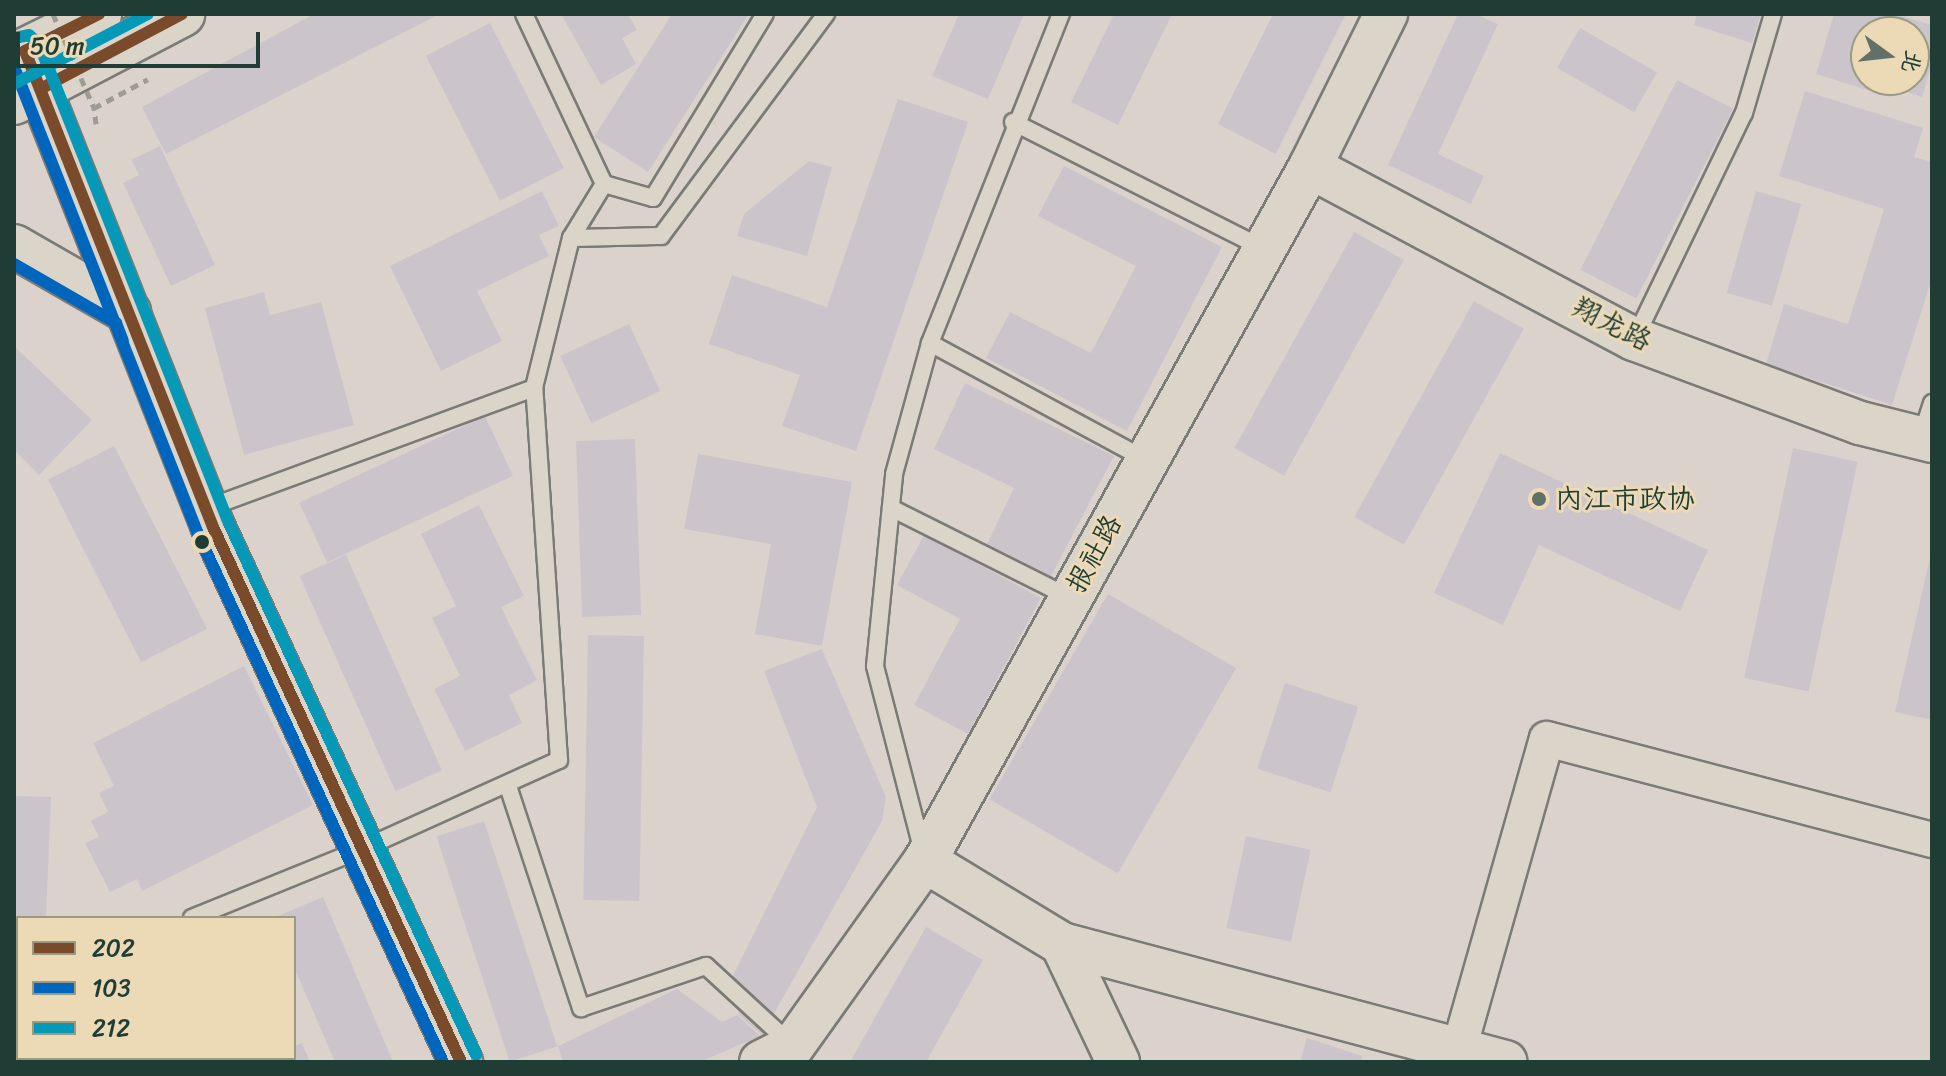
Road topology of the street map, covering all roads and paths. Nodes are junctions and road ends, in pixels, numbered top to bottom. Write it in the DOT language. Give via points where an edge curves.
graph roads {
  1 [pos="53,14"];
  2 [pos="99,14"];
  3 [pos="182,14"];
  4 [pos="524,14"];
  5 [pos="765,14"];
  6 [pos="826,14"];
  7 [pos="1061,14"];
  8 [pos="1386,14"];
  9 [pos="1773,14"];
  10 [pos="158,73"];
  11 [pos="23,75"];
  12 [pos="1013,122"];
  13 [pos="1310,167"];
  14 [pos="604,184"];
  15 [pos="571,238"];
  16 [pos="14,246"];
  17 [pos="1262,248"];
  18 [pos="129,312"];
  19 [pos="1634,339"];
  20 [pos="930,343"];
  21 [pos="534,388"];
  22 [pos="1928,428"];
  23 [pos="1146,460"];
  24 [pos="891,508"];
  25 [pos="206,509"];
  26 [pos="1069,597"];
  27 [pos="508,786"];
  28 [pos="1932,840"];
  29 [pos="362,849"];
  30 [pos="925,861"];
  31 [pos="197,916"];
  32 [pos="1062,944"];
  33 [pos="1459,1049"];
  34 [pos="777,1054"];
  35 [pos="461,1062"];
  36 [pos="1118,1062"];
  37 [pos="1506,1062"];
  1 -- 10 [label="path, bridge" via="94,108"];
  2 -- 11 [label="main road"];
  3 -- 11 [label="main road"];
  4 -- 14 [label="lane"];
  5 -- 14 [label="lane" via="653,198"];
  6 -- 15 [label="lane" via="661,236"];
  7 -- 12 [label="lane"];
  8 -- 13 [label="street, 报社路"];
  9 -- 19 [label="lane" via="1744,113"];
  11 -- 18 [label="street"];
  12 -- 17 [label="lane"];
  12 -- 20 [label="lane"];
  13 -- 17 [label="street, 报社路"];
  13 -- 19 [label="street, 翔龙路"];
  14 -- 15 [label="lane"];
  15 -- 21 [label="lane"];
  16 -- 18 [label="street"];
  17 -- 23 [label="street, 报社路"];
  18 -- 25 [label="street"];
  19 -- 22 [label="street, 翔龙路" via="1860,423"];
  20 -- 23 [label="lane"];
  20 -- 24 [label="lane" via="894,474"];
  21 -- 25 [label="lane"];
  21 -- 27 [label="lane" via="559,760"];
  23 -- 26 [label="street, 报社路"];
  24 -- 26 [label="lane"];
  24 -- 30 [label="lane" via="875,666"];
  25 -- 29 [label="street"];
  26 -- 30 [label="street, 报社路"];
  27 -- 29 [label="lane"];
  27 -- 34 [label="lane" via="581,1008 706,966"];
  28 -- 33 [label="street" via="1547,739"];
  29 -- 31 [label="lane"];
  29 -- 35 [label="street"];
  30 -- 32 [label="street"];
  30 -- 34 [label="street, 报社路"];
  32 -- 33 [label="street"];
  32 -- 36 [label="street"];
  33 -- 37 [label="street"];
}
